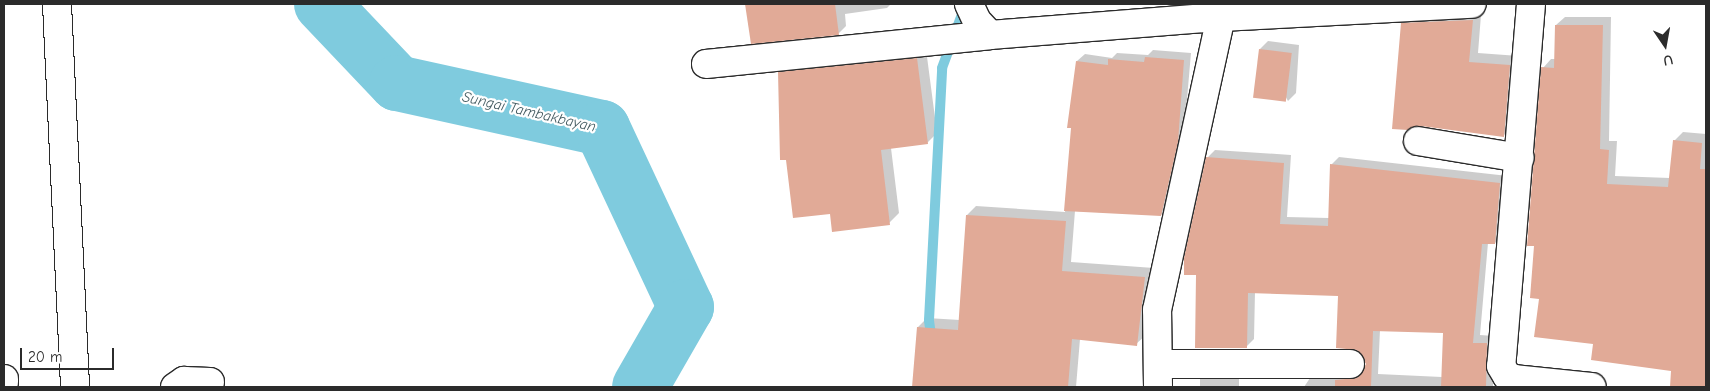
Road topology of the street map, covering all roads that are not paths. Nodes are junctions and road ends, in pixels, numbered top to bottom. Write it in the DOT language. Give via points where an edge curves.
graph roads {
  1 [pos="57,4"];
  2 [pos="969,4"];
  3 [pos="1472,4"];
  4 [pos="1531,4"];
  5 [pos="1283,9"];
  6 [pos="1221,17"];
  7 [pos="990,35"];
  8 [pos="706,64"];
  9 [pos="1418,142"];
  10 [pos="1520,158"];
  11 [pos="1350,364"];
  12 [pos="1158,376"];
  13 [pos="210,382"];
  14 [pos="75,387"];
  15 [pos="175,387"];
  16 [pos="1592,387"];
  1 -- 14 [label="street"];
  2 -- 7 [label="street" via="977,21"];
  3 -- 5 [label="street"];
  4 -- 10 [label="street"];
  5 -- 6 [label="street"];
  6 -- 7 [label="street"];
  6 -- 12 [label="street" via="1157,310"];
  7 -- 8 [label="street"];
  9 -- 10 [label="street"];
  10 -- 16 [label="street" via="1501,366 1507,376 1515,379"];
  11 -- 12 [label="street"];
  13 -- 15 [label="street" via="184,381"];
}
